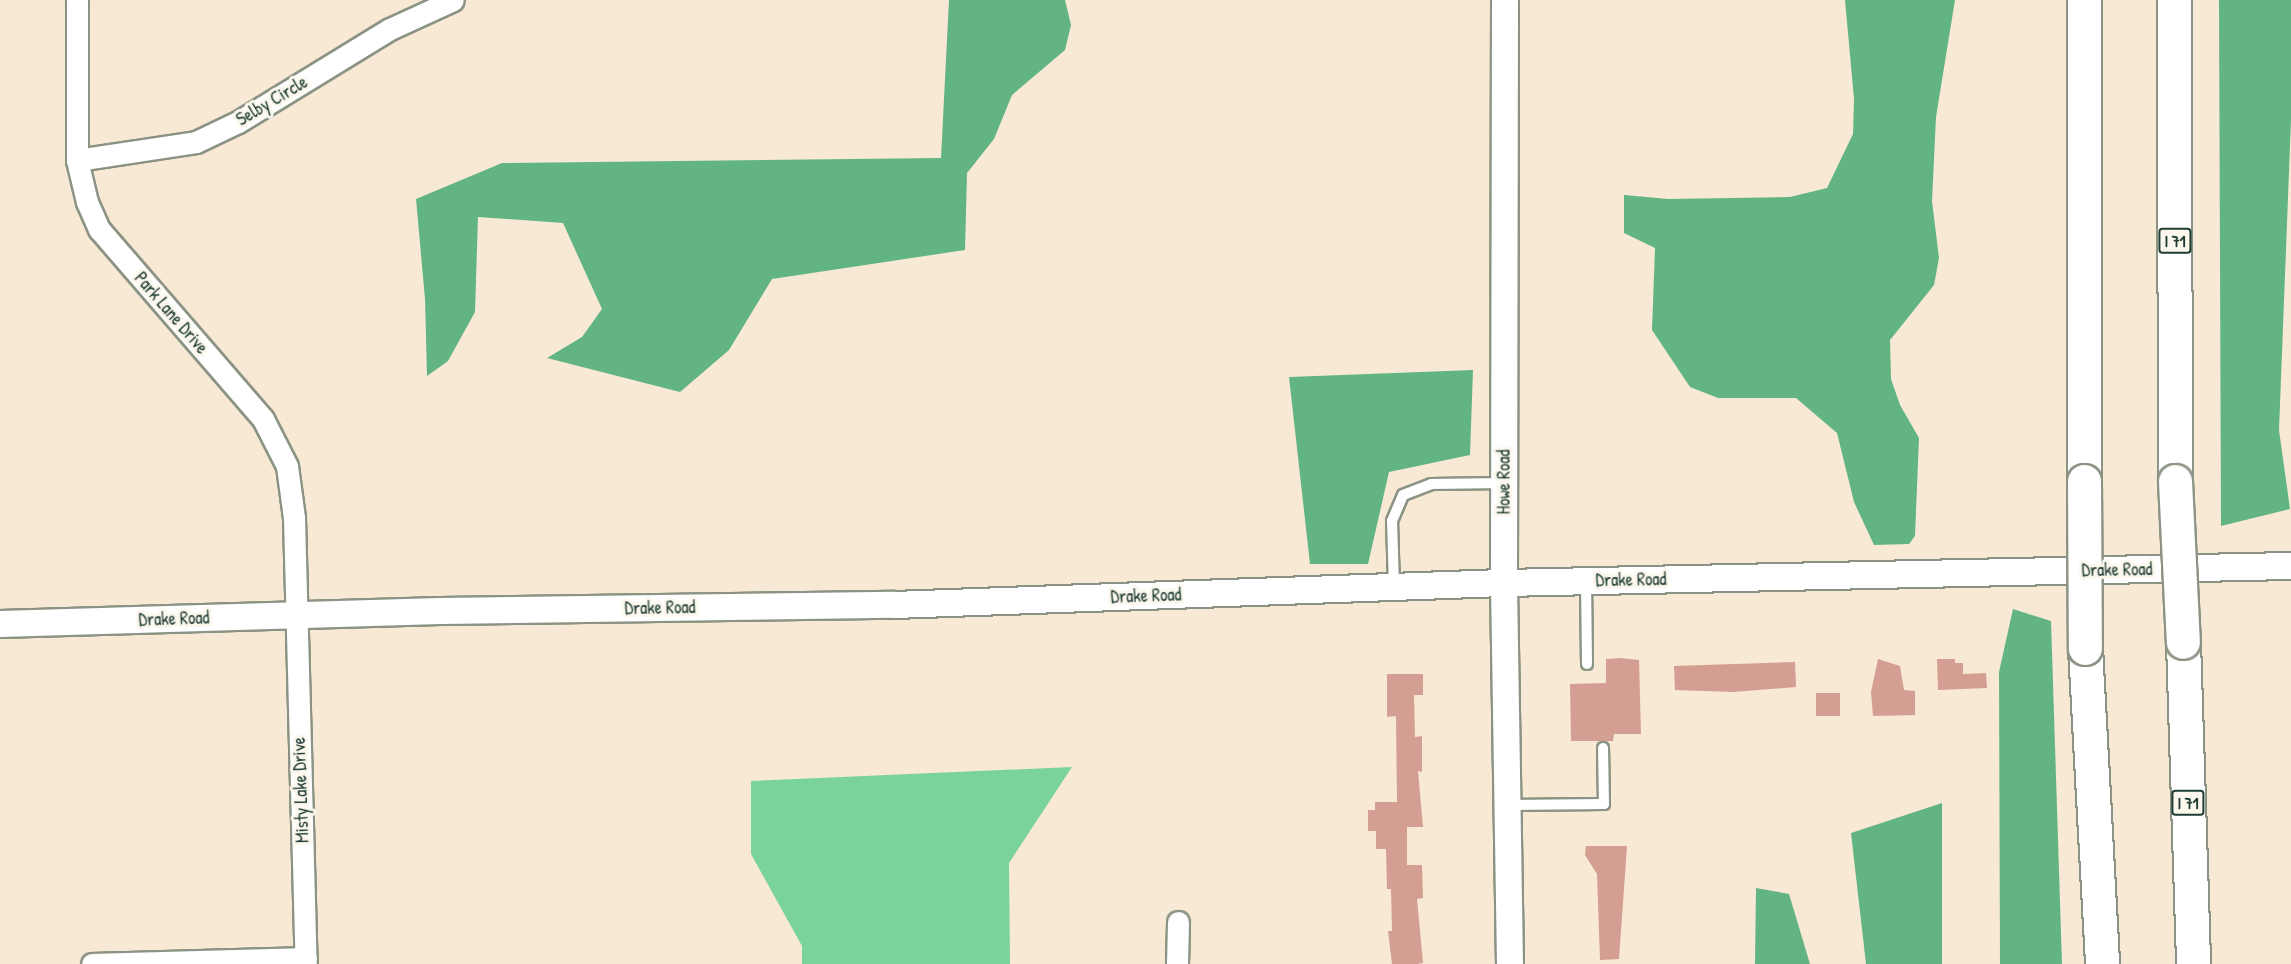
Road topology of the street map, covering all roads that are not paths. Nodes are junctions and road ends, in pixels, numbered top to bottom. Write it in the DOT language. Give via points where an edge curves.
graph roads {
  1 [pos="77,0"];
  2 [pos="453,0"];
  3 [pos="1505,0"];
  4 [pos="2084,0"];
  5 [pos="2174,0"];
  6 [pos="77,160"];
  7 [pos="1504,483"];
  8 [pos="2291,566"];
  9 [pos="1586,581"];
  10 [pos="1504,583"];
  11 [pos="1394,587"];
  12 [pos="296,615"];
  13 [pos="0,624"];
  14 [pos="1587,664"];
  15 [pos="1603,748"];
  16 [pos="1507,805"];
  17 [pos="1178,922"];
  18 [pos="306,961"];
  19 [pos="92,964"];
  20 [pos="1177,964"];
  21 [pos="1510,964"];
  22 [pos="2102,964"];
  23 [pos="2193,964"];
  1 -- 6 [label="street, Park Lane Drive"];
  2 -- 6 [label="street, Selby Circle" via="390,29 238,122 196,142 111,158"];
  3 -- 7 [label="street, Howe Road"];
  4 -- 22 [label="highway, bridge" via="2085,648"];
  5 -- 23 [label="highway, I 71, bridge" via="2175,481"];
  6 -- 12 [label="street, Park Lane Drive" via="87,202 99,229 263,419 276,441 288,466 294,518"];
  7 -- 10 [label="street, Howe Road"];
  7 -- 11 [label="lane" via="1431,484 1403,495 1392,521"];
  8 -- 9 [label="street, Drake Road"];
  9 -- 10 [label="street, Drake Road"];
  9 -- 14 [label="lane"];
  10 -- 11 [label="street, Drake Road"];
  10 -- 16 [label="street, Howe Road"];
  11 -- 12 [label="street, Drake Road" via="894,605"];
  12 -- 13 [label="street, Drake Road"];
  12 -- 18 [label="street, Misty Lake Drive"];
  15 -- 16 [label="lane" via="1604,804"];
  16 -- 21 [label="street, Howe Road"];
  17 -- 20 [label="street"];
  18 -- 19 [label="street"];
}
